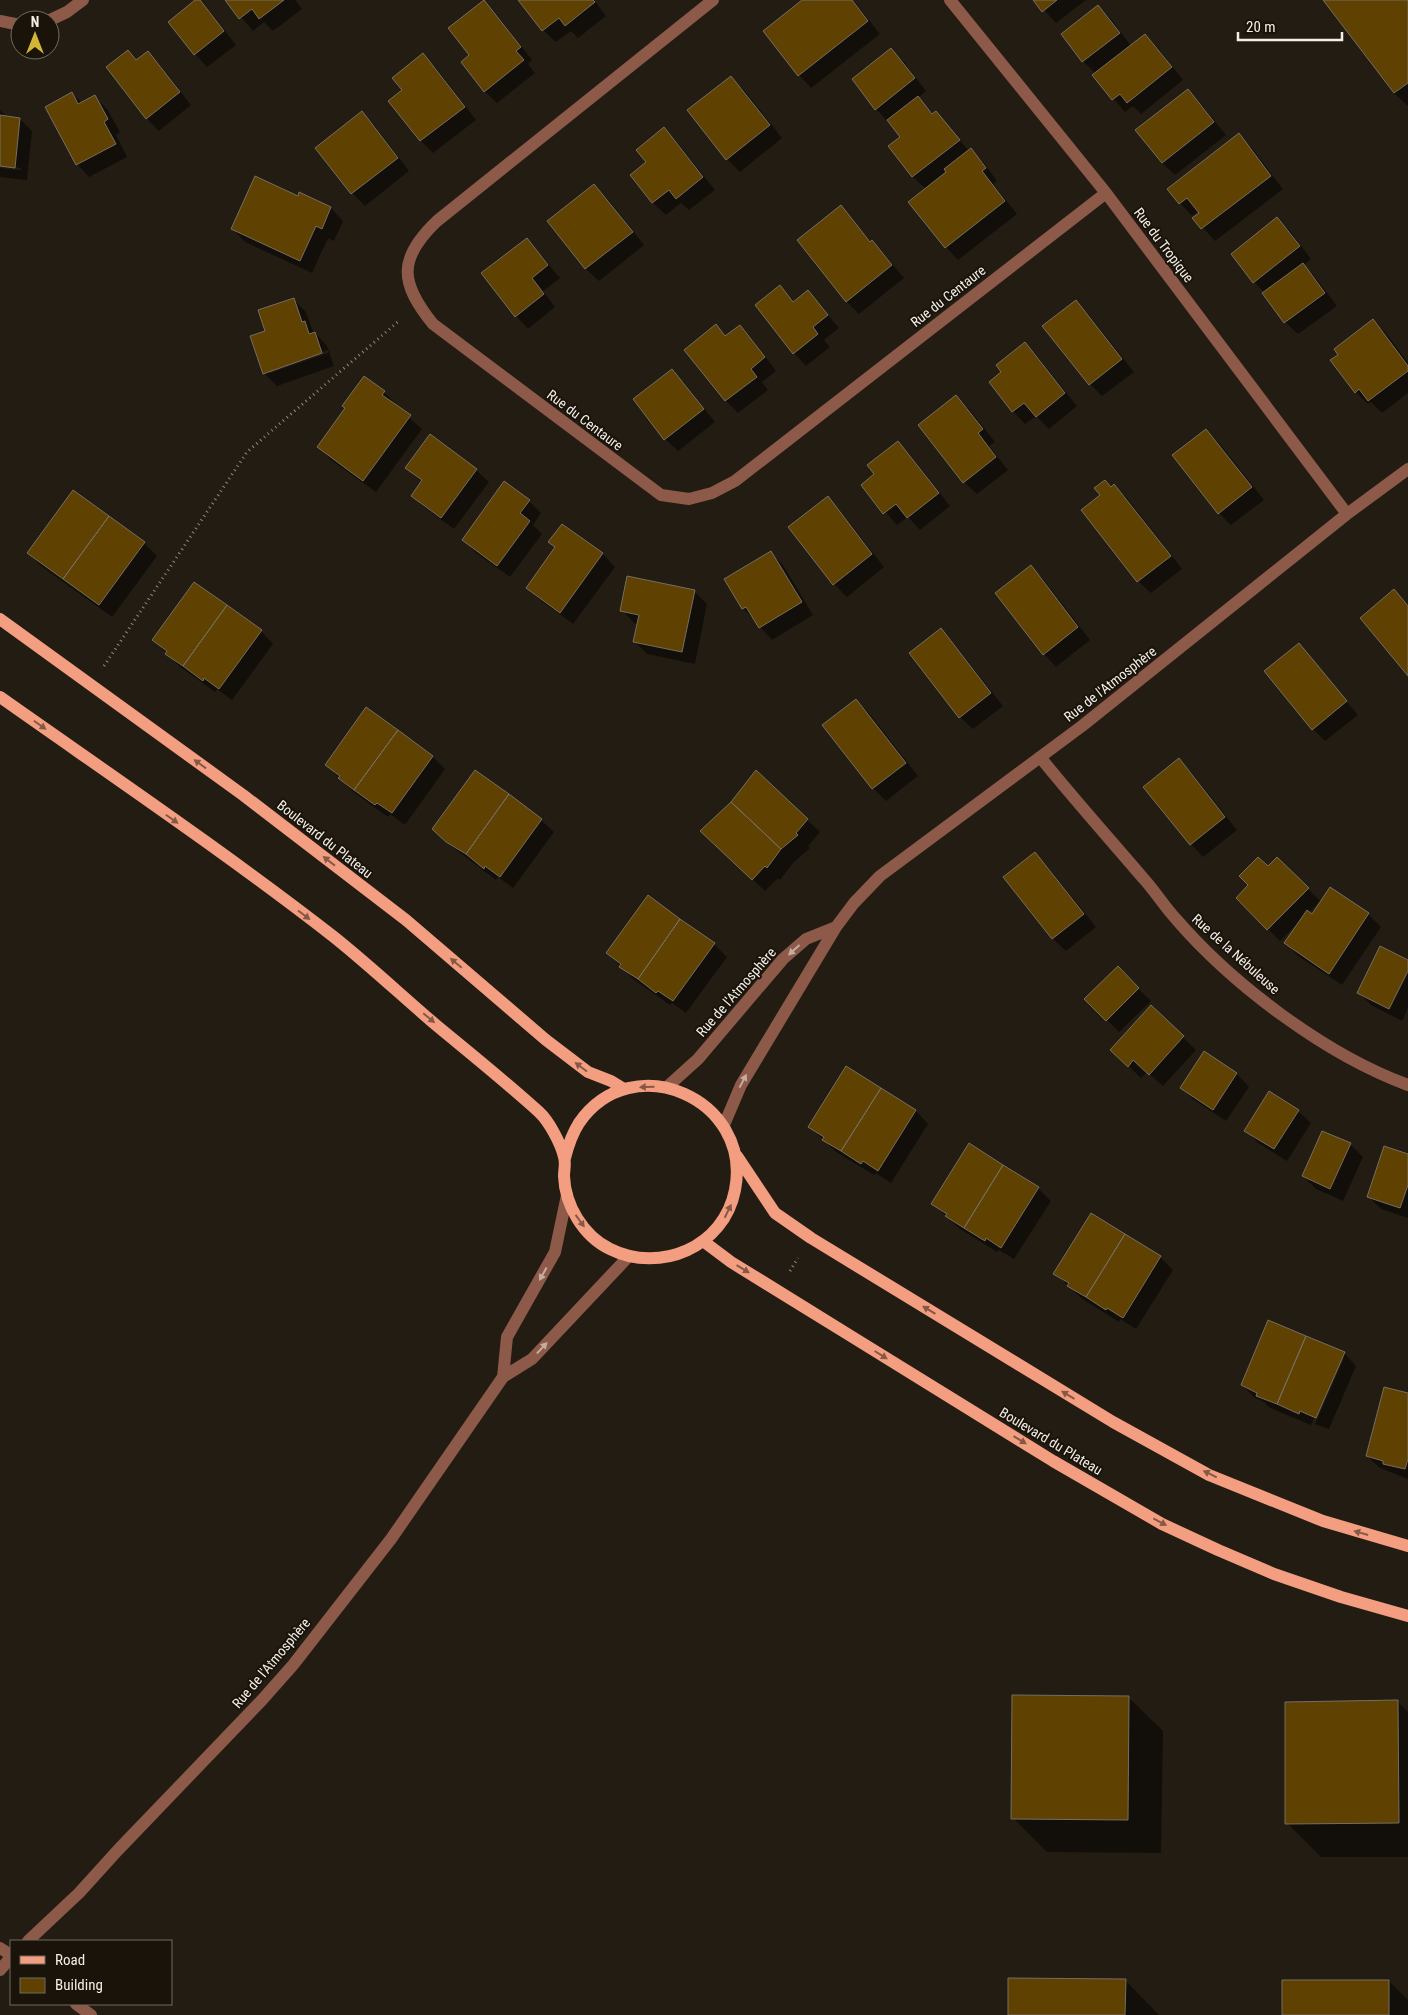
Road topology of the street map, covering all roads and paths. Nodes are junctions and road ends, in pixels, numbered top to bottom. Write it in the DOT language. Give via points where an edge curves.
graph roads {
  1 [pos="82,0"];
  2 [pos="712,0"];
  3 [pos="950,0"];
  4 [pos="60,15"];
  5 [pos="1106,193"];
  6 [pos="418,305"];
  7 [pos="1408,469"];
  8 [pos="1348,514"];
  9 [pos="0,619"];
  10 [pos="91,685"];
  11 [pos="0,697"];
  12 [pos="1040,757"];
  13 [pos="836,927"];
  14 [pos="1408,1084"];
  15 [pos="667,1087"];
  16 [pos="624,1089"];
  17 [pos="724,1125"];
  18 [pos="736,1154"];
  19 [pos="565,1158"];
  20 [pos="567,1195"];
  21 [pos="703,1241"];
  22 [pos="800,1255"];
  23 [pos="630,1256"];
  24 [pos="787,1276"];
  25 [pos="504,1377"];
  26 [pos="1408,1546"];
  27 [pos="1408,1616"];
  28 [pos="29,1940"];
  29 [pos="10,1957"];
  30 [pos="0,1970"];
  31 [pos="77,2005"];
  32 [pos="91,2015"];
  1 -- 4 [label="street"];
  2 -- 6 [label="street, Rue du Centaure" via="422,236 410,258 408,282"];
  3 -- 5 [label="street, Rue du Tropique"];
  5 -- 6 [label="street, Rue du Centaure" via="735,481 712,493 689,499 661,495 642,482 433,324"];
  5 -- 8 [label="street, Rue du Tropique"];
  6 -- 10 [label="path" via="247,452"];
  7 -- 8 [label="street, Rue de l'Atmosphère"];
  8 -- 12 [label="street, Rue de l'Atmosphère"];
  9 -- 10 [label="main road, Boulevard du Plateau"];
  16 -- 10 [label="main road, Boulevard du Plateau, one-way" via="588,1072 406,920 243,795"];
  11 -- 19 [label="main road, one-way" via="336,940 543,1116"];
  12 -- 13 [label="street, Rue de l'Atmosphère" via="880,876"];
  12 -- 14 [label="street, Rue de la Nébuleuse" via="1176,919 1236,978 1337,1052"];
  13 -- 15 [label="street, Rue de l'Atmosphère, one-way" via="806,939 783,959 698,1059"];
  17 -- 13 [label="street, Rue de l'Atmosphère, one-way" via="741,1085"];
  15 -- 16 [label="main road, one-way"];
  15 -- 17 [label="main road" via="709,1107"];
  16 -- 19 [label="main road" via="592,1108 579,1123"];
  17 -- 18 [label="main road"];
  21 -- 18 [label="main road, one-way" via="718,1228 728,1211 738,1173"];
  26 -- 18 [label="main road, one-way" via="1323,1522 1260,1497 1209,1474 1113,1422 775,1213"];
  19 -- 20 [label="main road"];
  20 -- 23 [label="main road, one-way" via="575,1216 590,1234 608,1248"];
  20 -- 25 [label="street, one-way" via="555,1252 507,1337"];
  21 -- 23 [label="main road" via="686,1252 668,1257"];
  21 -- 27 [label="main road, Boulevard du Plateau, one-way" via="731,1262 935,1388 1162,1524 1274,1574"];
  22 -- 24 [label="path"];
  25 -- 23 [label="street, Rue de l'Atmosphère, one-way" via="532,1359"];
  25 -- 28 [label="street, Rue de l'Atmosphère" via="391,1539 293,1665 80,1893"];
  29 -- 30 [label="street"];
  31 -- 32 [label="street"];
}
